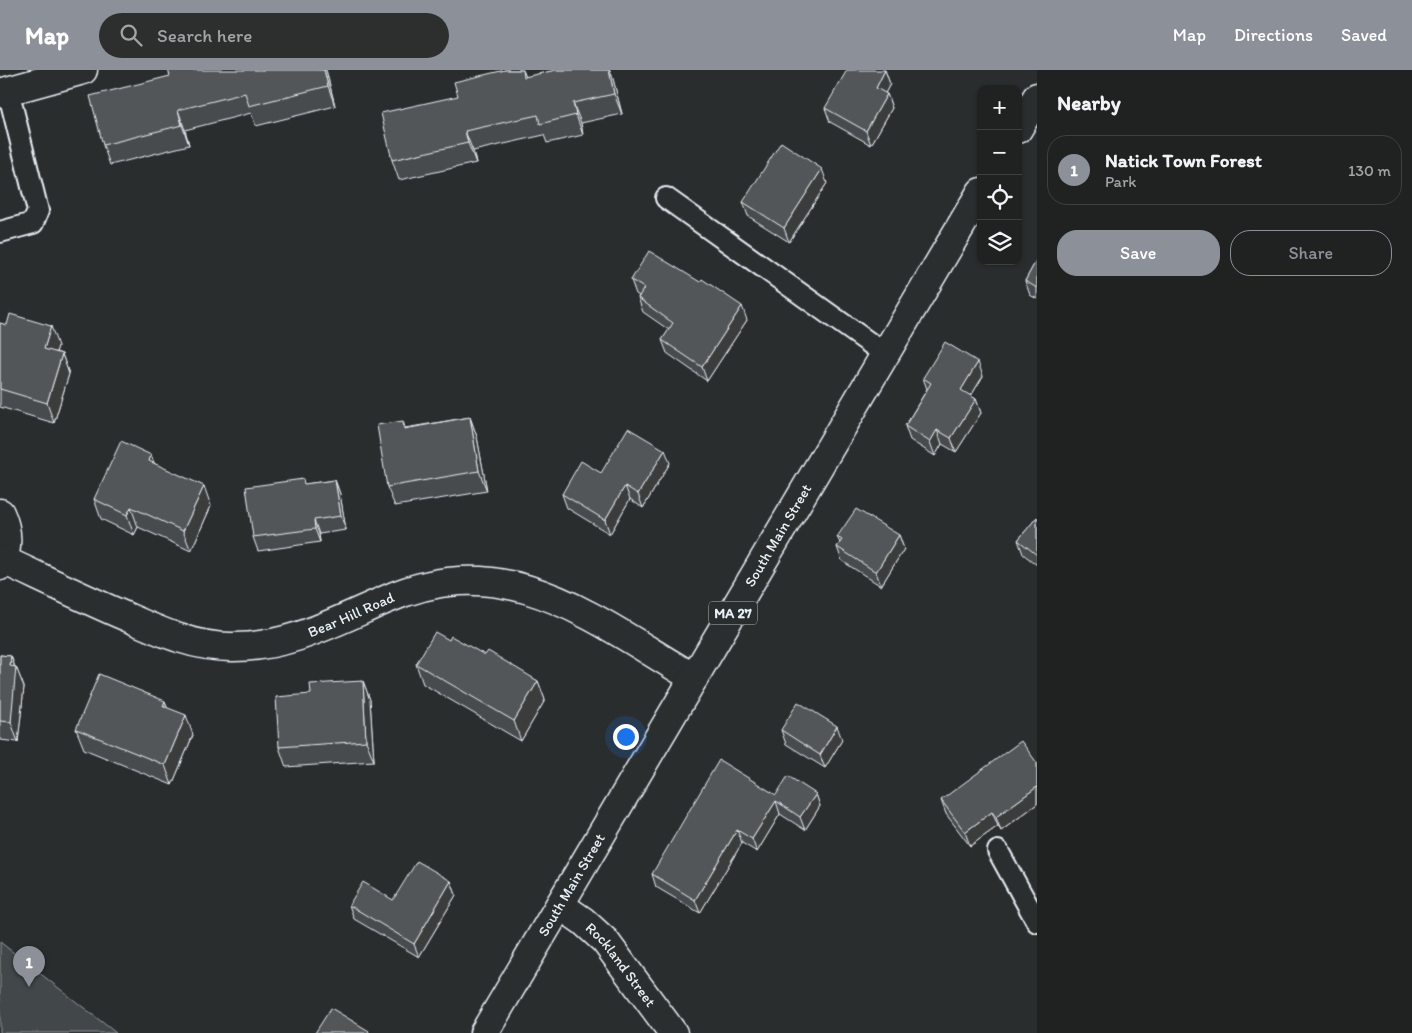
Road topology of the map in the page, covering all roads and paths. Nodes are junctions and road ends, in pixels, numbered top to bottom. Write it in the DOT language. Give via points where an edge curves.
graph roads {
  1 [pos="83,70"];
  2 [pos="4,92"];
  3 [pos="1037,97"];
  4 [pos="1022,122"];
  5 [pos="666,198"];
  6 [pos="977,199"];
  7 [pos="0,232"];
  8 [pos="885,354"];
  9 [pos="0,513"];
  10 [pos="2,563"];
  11 [pos="694,678"];
  12 [pos="998,851"];
  13 [pos="560,905"];
  14 [pos="1037,922"];
  15 [pos="484,1033"];
  16 [pos="673,1033"];
  1 -- 2 [label="street"];
  2 -- 7 [label="lane" via="38,211 33,223"];
  3 -- 4 [label="street"];
  5 -- 8 [label="lane"];
  6 -- 8 [label="street, South Main Street / MA 27"];
  8 -- 11 [label="street, South Main Street / MA 27"];
  9 -- 10 [label="street, Bear Hill Road" via="7,532"];
  10 -- 11 [label="street, Bear Hill Road" via="166,634 199,645 231,647 266,646 302,637 418,587 447,581 482,581 516,586 546,594 576,609"];
  11 -- 13 [label="street, South Main Street / MA 27"];
  12 -- 14 [label="lane"];
  13 -- 15 [label="street, South Main Street / MA 27"];
  13 -- 16 [label="street, Rockland Street" via="605,941"];
}
